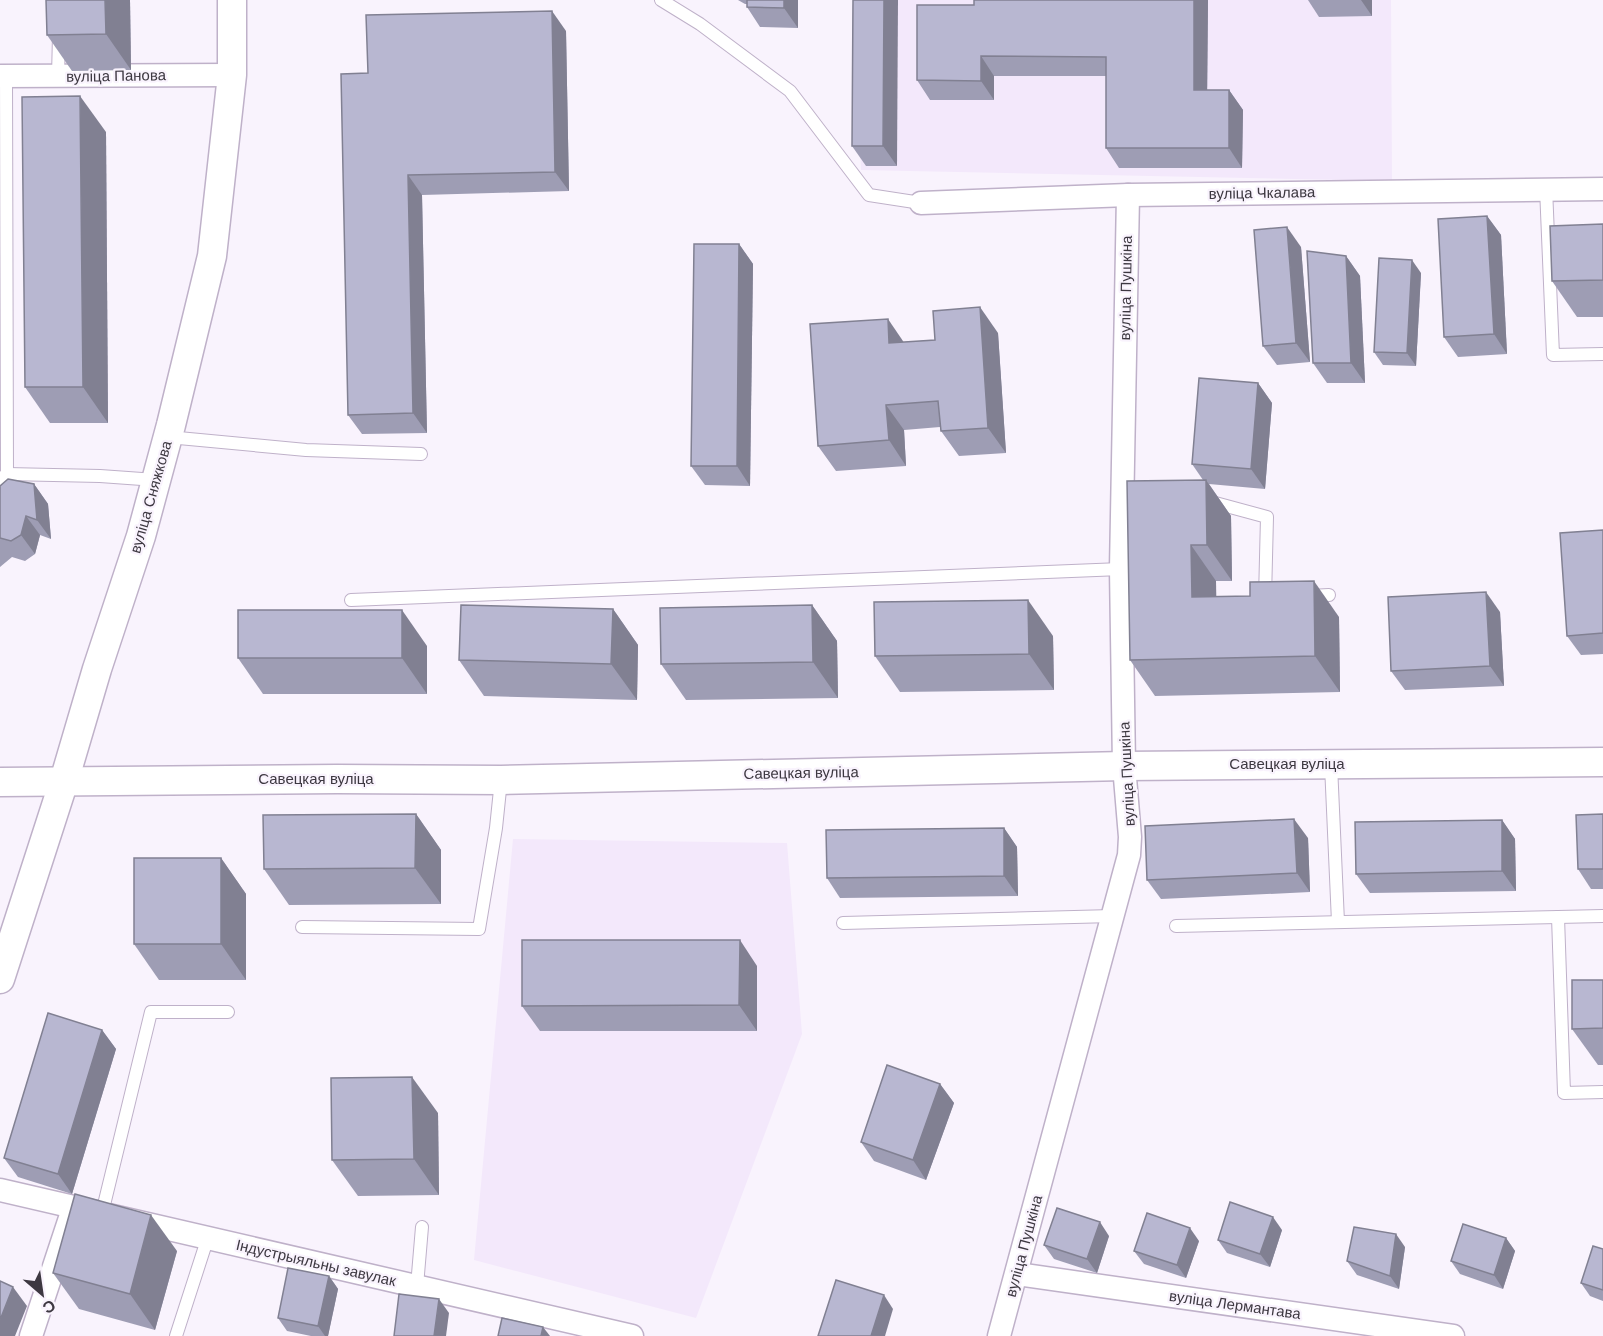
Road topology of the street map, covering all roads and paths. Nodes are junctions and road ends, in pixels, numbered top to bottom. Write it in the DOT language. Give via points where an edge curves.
graph roads {
  1 [pos="232,0"];
  2 [pos="661,0"];
  3 [pos="59,22"];
  4 [pos="232,75"];
  5 [pos="3,76"];
  6 [pos="58,76"];
  7 [pos="1546,188"];
  8 [pos="1603,189"];
  9 [pos="1128,195"];
  10 [pos="921,203"];
  11 [pos="1603,354"];
  12 [pos="168,437"];
  13 [pos="421,454"];
  14 [pos="3,476"];
  15 [pos="156,480"];
  16 [pos="1201,499"];
  17 [pos="1120,569"];
  18 [pos="1329,595"];
  19 [pos="1297,597"];
  20 [pos="1276,598"];
  21 [pos="351,600"];
  22 [pos="1603,762"];
  23 [pos="1331,764"];
  24 [pos="1124,766"];
  25 [pos="501,780"];
  26 [pos="64,781"];
  27 [pos="0,782"];
  28 [pos="1113,916"];
  29 [pos="1603,916"];
  30 [pos="1558,917"];
  31 [pos="1338,922"];
  32 [pos="843,923"];
  33 [pos="1176,926"];
  34 [pos="302,927"];
  35 [pos="0,979"];
  36 [pos="228,1012"];
  37 [pos="1603,1092"];
  38 [pos="0,1190"];
  39 [pos="73,1207"];
  40 [pos="102,1213"];
  41 [pos="422,1227"];
  42 [pos="208,1238"];
  43 [pos="1017,1274"];
  44 [pos="417,1286"];
  45 [pos="31,1336"];
  46 [pos="176,1336"];
  47 [pos="633,1336"];
  48 [pos="999,1336"];
  49 [pos="1453,1336"];
  1 -- 4 [label="street, вуліца Сняжкова"];
  2 -- 10 [label="lane" via="790,91 869,195"];
  3 -- 6 [label="lane"];
  4 -- 6 [label="street, вуліца Панова"];
  4 -- 12 [label="street, вуліца Сняжкова" via="212,256"];
  5 -- 6 [label="street, вуліца Панова"];
  5 -- 14 [label="lane"];
  7 -- 8 [label="street, вуліца Чкалава"];
  7 -- 9 [label="street, вуліца Чкалава"];
  7 -- 11 [label="lane" via="1553,355"];
  9 -- 10 [label="street, вуліца Чкалава"];
  9 -- 17 [label="street, вуліца Пушкіна" via="1129,479"];
  12 -- 13 [label="lane" via="306,450"];
  12 -- 15 [label="street, вуліца Сняжкова"];
  14 -- 15 [label="lane"];
  15 -- 26 [label="street, вуліца Сняжкова"];
  16 -- 20 [label="lane" via="1267,517 1265,598"];
  17 -- 21 [label="lane"];
  17 -- 24 [label="street, вуліца Пушкіна"];
  18 -- 19 [label="lane"];
  22 -- 23 [label="street, Савецкая вуліца"];
  23 -- 24 [label="street, Савецкая вуліца"];
  23 -- 31 [label="lane"];
  24 -- 25 [label="street, Савецкая вуліца"];
  24 -- 28 [label="street, вуліца Пушкіна" via="1129,855"];
  25 -- 26 [label="street, Савецкая вуліца"];
  25 -- 34 [label="lane" via="479,929"];
  26 -- 27 [label="street, Савецкая вуліца"];
  26 -- 35 [label="street, вуліца Сняжкова"];
  28 -- 32 [label="lane"];
  28 -- 43 [label="street, вуліца Пушкіна"];
  29 -- 30 [label="lane"];
  30 -- 31 [label="lane"];
  30 -- 37 [label="lane" via="1564,1093"];
  31 -- 33 [label="lane"];
  36 -- 40 [label="lane" via="151,1011"];
  38 -- 39 [label="street, Індустрыяльны завулак"];
  39 -- 40 [label="street, Індустрыяльны завулак"];
  39 -- 45 [label="street"];
  40 -- 42 [label="street, Індустрыяльны завулак"];
  41 -- 44 [label="lane"];
  42 -- 44 [label="street, Індустрыяльны завулак"];
  42 -- 46 [label="lane"];
  43 -- 48 [label="street, вуліца Пушкіна"];
  43 -- 49 [label="street, вуліца Лермантава"];
  44 -- 47 [label="street, Індустрыяльны завулак"];
}
